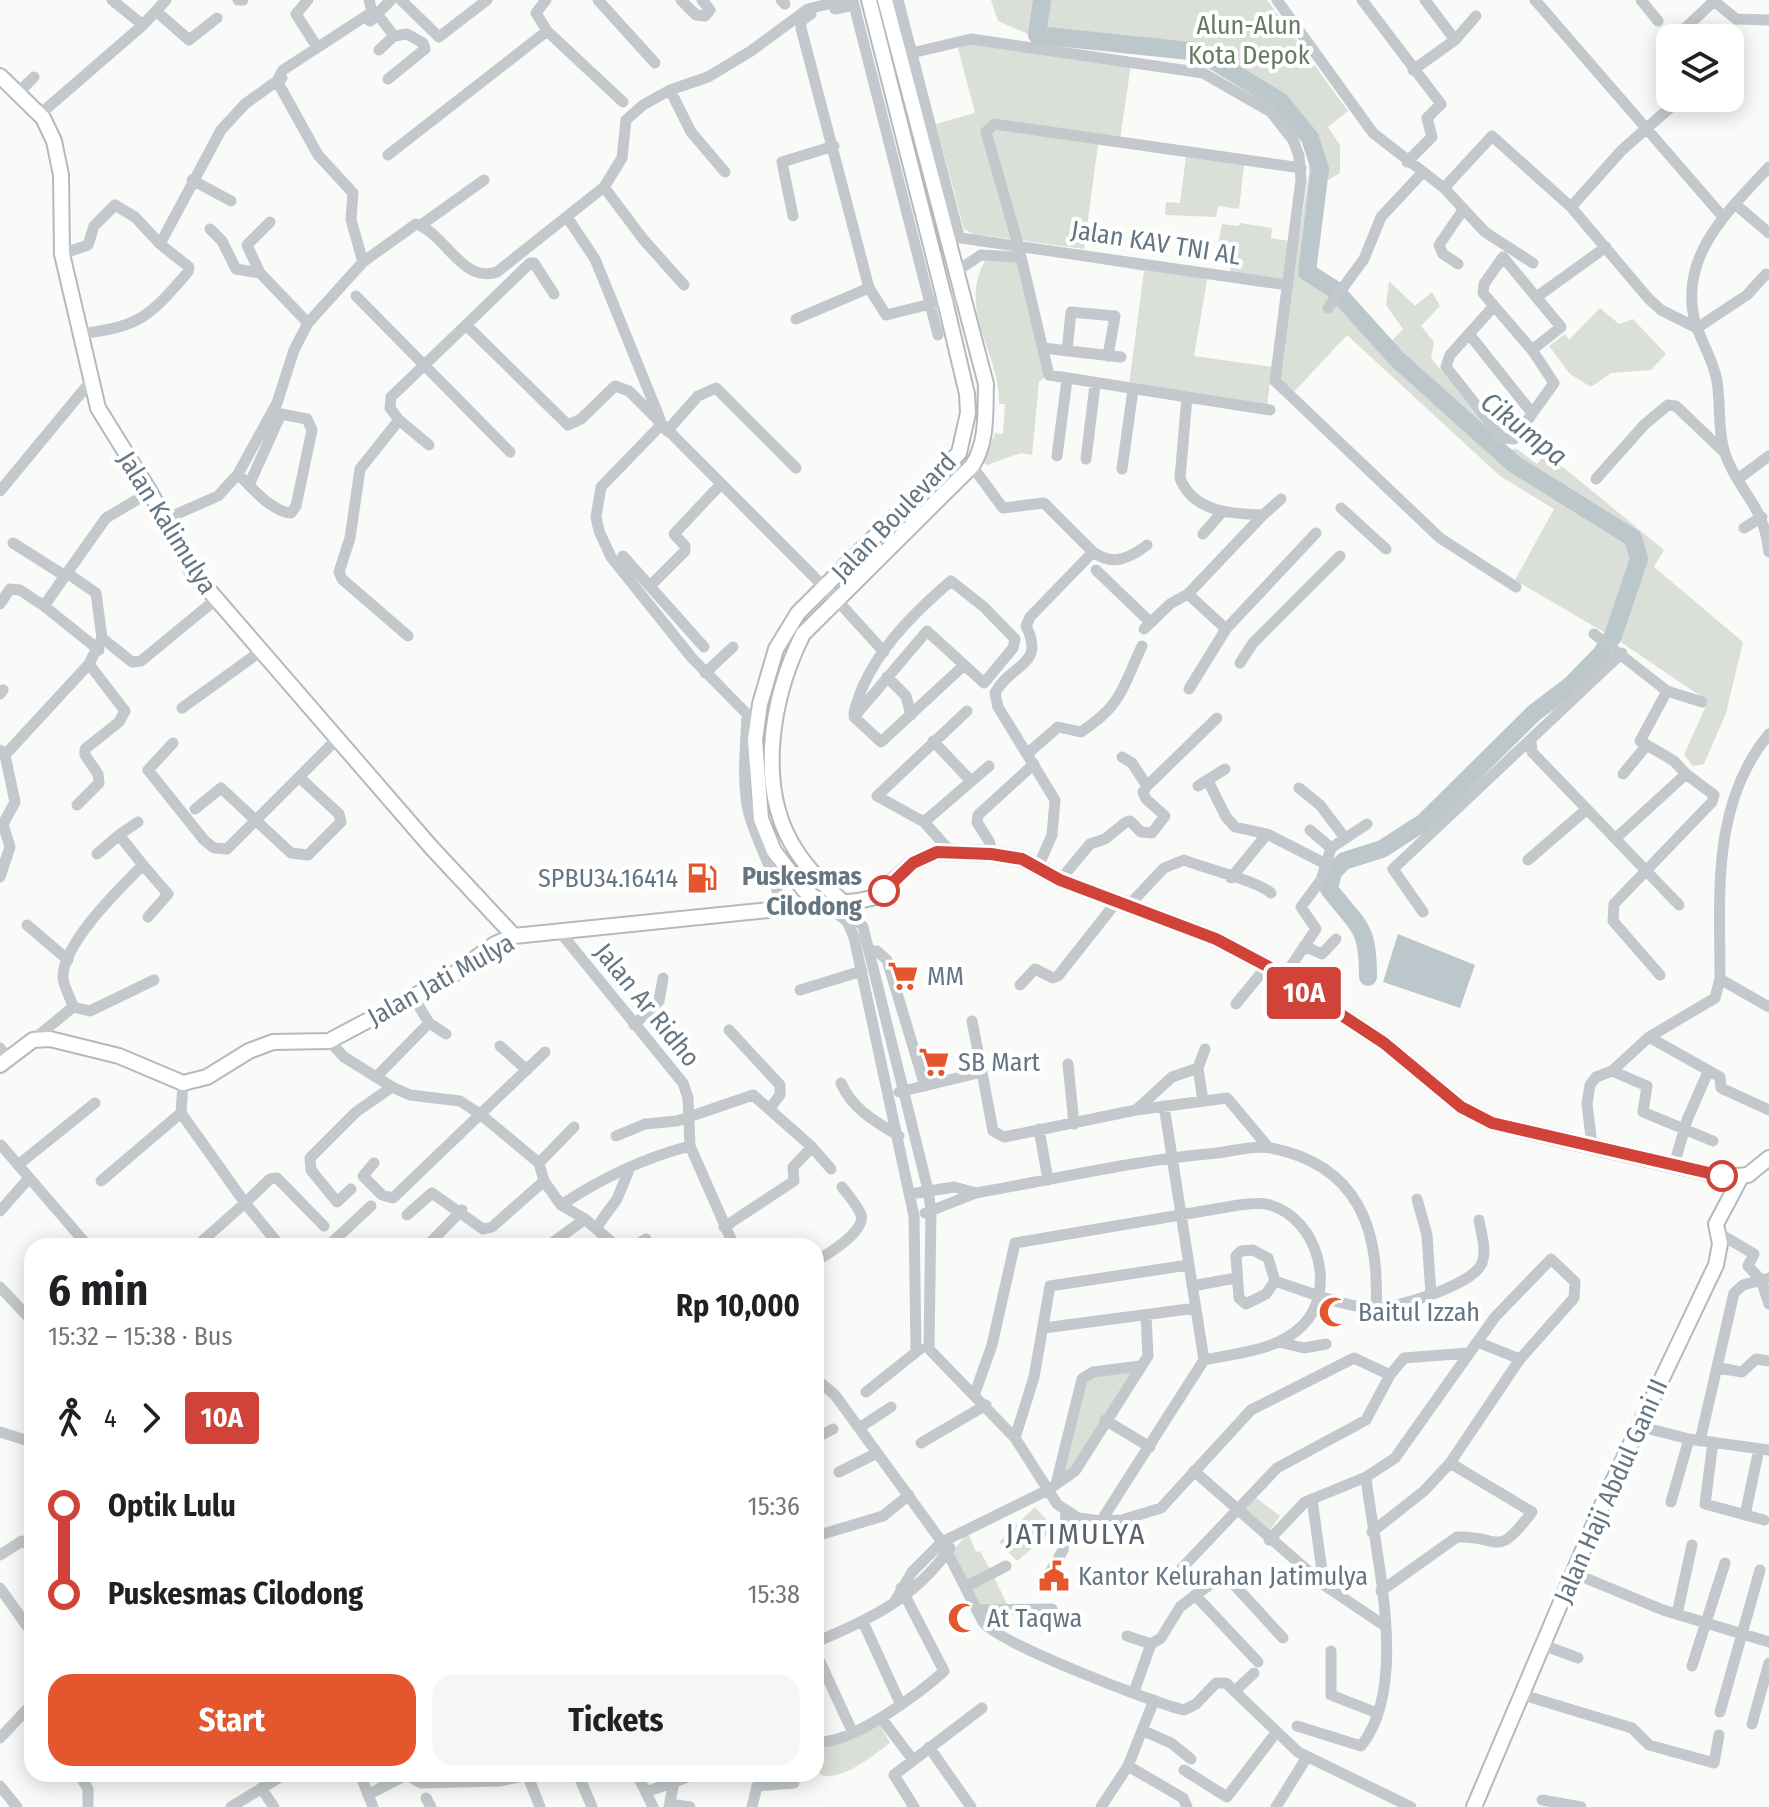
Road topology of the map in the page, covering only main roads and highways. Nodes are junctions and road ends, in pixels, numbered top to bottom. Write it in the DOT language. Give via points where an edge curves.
graph roads {
  1 [pos="885,0"];
  2 [pos="855,1"];
  3 [pos="0,76"];
  4 [pos="831,594"];
  5 [pos="804,890"];
  6 [pos="843,902"];
  7 [pos="825,905"];
  8 [pos="797,907"];
  9 [pos="514,936"];
  10 [pos="3,1057"];
  11 [pos="1766,1166"];
  12 [pos="1741,1177"];
  13 [pos="1474,1807"];
  1 -- 4 [label="main road, Jalan Boulevard" via="905,54 953,236 986,384 985,430 972,466"];
  2 -- 4 [label="main road, Jalan Boulevard" via="967,394 959,453"];
  3 -- 9 [label="main road, Jalan Kalimulya" via="43,118 54,141 61,175 62,254 98,408 193,572"];
  4 -- 5 [label="main road, Jalan Boulevard" via="798,613 776,649 752,716 761,819 774,851"];
  4 -- 6 [label="main road, Jalan Boulevard" via="790,660 774,731 772,775 775,803 796,852"];
  5 -- 7 [label="main road, Jalan Boulevard"];
  5 -- 8 [label="main road"];
  6 -- 7 [label="main road, Jalan Jati Mulya"];
  6 -- 12 [label="main road, Jalan Jati Mulya" via="876,897 921,858 950,851 1022,859 1060,880 1216,939 1267,966 1477,1116 1513,1129"];
  7 -- 8 [label="main road, Jalan Jati Mulya"];
  8 -- 9 [label="main road, Jalan Jati Mulya"];
  9 -- 10 [label="main road, Jalan Jati Mulya" via="414,998 329,1041 273,1042 207,1077 183,1083 50,1039 33,1040"];
  11 -- 12 [label="main road"];
  12 -- 13 [label="main road, Jalan Haji Abdul Gani II" via="1719,1217 1716,1265 1638,1426"];
}
